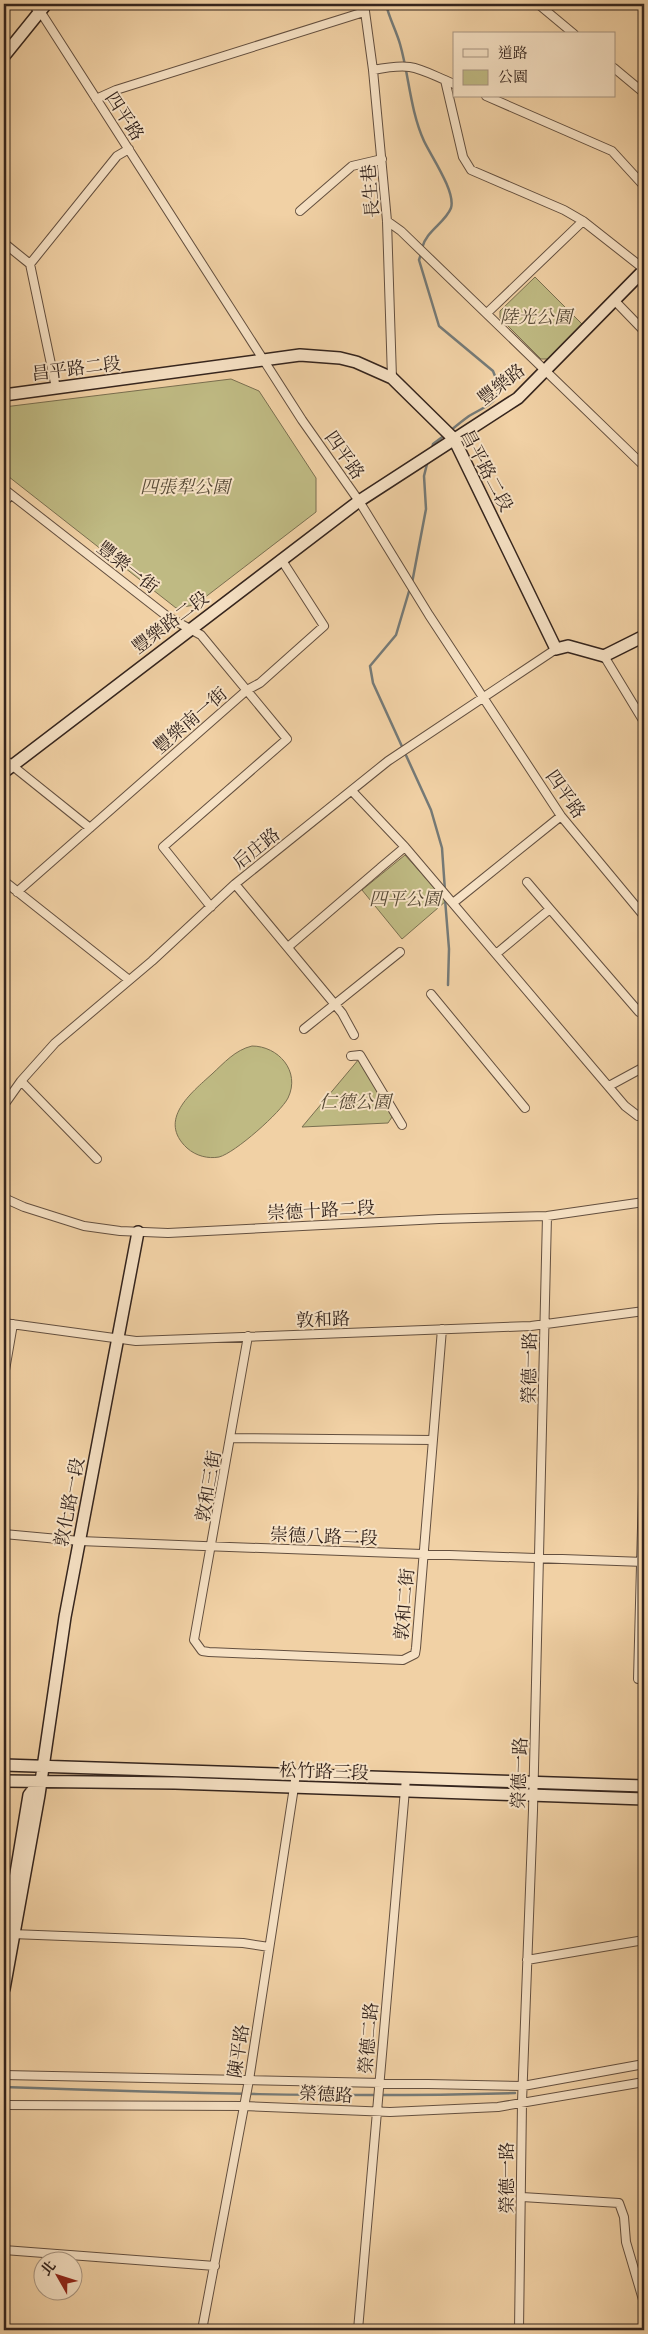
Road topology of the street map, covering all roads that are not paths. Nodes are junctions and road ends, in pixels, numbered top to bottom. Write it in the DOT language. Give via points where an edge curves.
graph roads {
  1 [pos="544,5"];
  2 [pos="39,6"];
  3 [pos="364,8"];
  4 [pos="572,32"];
  5 [pos="4,56"];
  6 [pos="373,70"];
  7 [pos="616,70"];
  8 [pos="445,80"];
  9 [pos="453,84"];
  10 [pos="644,93"];
  11 [pos="96,98"];
  12 [pos="491,98"];
  13 [pos="129,149"];
  14 [pos="382,159"];
  15 [pos="644,186"];
  16 [pos="300,211"];
  17 [pos="387,221"];
  18 [pos="583,221"];
  19 [pos="4,243"];
  20 [pos="30,264"];
  21 [pos="644,269"];
  22 [pos="615,301"];
  23 [pos="487,313"];
  24 [pos="644,331"];
  25 [pos="265,361"];
  26 [pos="546,370"];
  27 [pos="392,378"];
  28 [pos="56,388"];
  29 [pos="4,394"];
  30 [pos="454,439"];
  31 [pos="644,466"];
  32 [pos="7,492"];
  33 [pos="359,500"];
  34 [pos="4,503"];
  35 [pos="281,559"];
  36 [pos="188,630"];
  37 [pos="644,636"];
  38 [pos="556,649"];
  39 [pos="604,656"];
  40 [pos="247,690"];
  41 [pos="483,699"];
  42 [pos="644,722"];
  43 [pos="6,766"];
  44 [pos="352,791"];
  45 [pos="561,816"];
  46 [pos="90,828"];
  47 [pos="405,847"];
  48 [pos="4,881"];
  49 [pos="527,882"];
  50 [pos="235,884"];
  51 [pos="17,892"];
  52 [pos="453,903"];
  53 [pos="211,907"];
  54 [pos="550,909"];
  55 [pos="644,916"];
  56 [pos="288,947"];
  57 [pos="400,952"];
  58 [pos="496,954"];
  59 [pos="129,980"];
  60 [pos="431,994"];
  61 [pos="334,1004"];
  62 [pos="639,1012"];
  63 [pos="304,1029"];
  64 [pos="354,1035"];
  65 [pos="351,1056"];
  66 [pos="644,1067"];
  67 [pos="22,1081"];
  68 [pos="609,1086"];
  69 [pos="4,1105"];
  70 [pos="525,1108"];
  71 [pos="644,1114"];
  72 [pos="402,1125"];
  73 [pos="97,1159"];
  74 [pos="4,1198"];
  75 [pos="644,1202"];
  76 [pos="547,1216"];
  77 [pos="138,1232"];
  78 [pos="644,1311"];
  79 [pos="4,1323"];
  80 [pos="13,1324"];
  81 [pos="545,1324"];
  82 [pos="442,1329"];
  83 [pos="248,1336"];
  84 [pos="119,1340"];
  85 [pos="4,1376"];
  86 [pos="231,1438"];
  87 [pos="433,1440"];
  88 [pos="644,1452"];
  89 [pos="4,1534"];
  90 [pos="80,1541"];
  91 [pos="212,1547"];
  92 [pos="423,1555"];
  93 [pos="540,1557"];
  94 [pos="642,1562"];
  95 [pos="194,1640"];
  96 [pos="644,1679"];
  97 [pos="4,1765"];
  98 [pos="42,1767"];
  99 [pos="296,1774"];
  100 [pos="406,1778"];
  101 [pos="41,1780"];
  102 [pos="4,1781"];
  103 [pos="534,1782"];
  104 [pos="644,1786"];
  105 [pos="295,1787"];
  106 [pos="405,1790"];
  107 [pos="534,1794"];
  108 [pos="644,1799"];
  109 [pos="10,1933"];
  110 [pos="644,1940"];
  111 [pos="4,1945"];
  112 [pos="269,1947"];
  113 [pos="527,1960"];
  114 [pos="4,1989"];
  115 [pos="644,2064"];
  116 [pos="4,2075"];
  117 [pos="249,2080"];
  118 [pos="644,2082"];
  119 [pos="378,2085"];
  120 [pos="523,2086"];
  121 [pos="522,2102"];
  122 [pos="4,2105"];
  123 [pos="244,2106"];
  124 [pos="376,2112"];
  125 [pos="522,2198"];
  126 [pos="4,2250"];
  127 [pos="215,2266"];
  128 [pos="644,2303"];
  129 [pos="202,2330"];
  130 [pos="358,2330"];
  131 [pos="519,2330"];
  1 -- 4 [label="street"];
  2 -- 5 [label="street"];
  2 -- 11 [label="street, 四平路"];
  3 -- 6 [label="street, 長生巷"];
  3 -- 11 [label="street"];
  6 -- 8 [label="street" via="400,65 419,67"];
  6 -- 14 [label="street, 長生巷"];
  7 -- 10 [label="street"];
  8 -- 9 [label="street"];
  8 -- 18 [label="street" via="463,157 471,170"];
  11 -- 13 [label="street, 四平路"];
  12 -- 15 [label="street" via="612,151"];
  13 -- 20 [label="street" via="117,156"];
  13 -- 25 [label="street, 四平路"];
  14 -- 16 [label="street" via="352,166"];
  14 -- 17 [label="street, 長生巷"];
  17 -- 23 [label="street"];
  17 -- 27 [label="street, 長生巷"];
  18 -- 21 [label="street"];
  18 -- 23 [label="street"];
  19 -- 20 [label="street"];
  20 -- 28 [label="street"];
  21 -- 22 [label="street, 豐樂路"];
  22 -- 24 [label="street"];
  22 -- 26 [label="street, 豐樂路"];
  23 -- 26 [label="street"];
  25 -- 27 [label="street, 昌平路二段" via="300,355 337,357"];
  25 -- 28 [label="street, 昌平路二段"];
  25 -- 33 [label="street, 四平路"];
  26 -- 30 [label="street, 豐樂路" via="518,398"];
  26 -- 31 [label="street"];
  27 -- 30 [label="street, 昌平路二段"];
  28 -- 29 [label="street, 昌平路二段"];
  30 -- 33 [label="street, 豐樂路"];
  30 -- 38 [label="street, 昌平路二段"];
  32 -- 34 [label="street"];
  32 -- 36 [label="street, 豐樂一街"];
  33 -- 35 [label="street, 豐樂路二段"];
  33 -- 41 [label="street, 四平路"];
  35 -- 36 [label="street, 豐樂路二段"];
  35 -- 40 [label="street, 豐樂南一街" via="324,626 260,683"];
  36 -- 40 [label="street, 豐樂一街" via="201,635"];
  36 -- 43 [label="street, 豐樂路二段"];
  37 -- 39 [label="street"];
  38 -- 39 [label="street" via="568,646"];
  38 -- 41 [label="street, 后庄路"];
  39 -- 42 [label="street"];
  40 -- 46 [label="street, 豐樂南一街"];
  40 -- 53 [label="street, 豐樂一街" via="287,739 162,847"];
  41 -- 44 [label="street, 后庄路" via="388,761"];
  41 -- 45 [label="street, 四平路"];
  43 -- 46 [label="street"];
  44 -- 47 [label="street"];
  44 -- 50 [label="street, 后庄路"];
  45 -- 52 [label="street"];
  45 -- 55 [label="street, 四平路"];
  46 -- 51 [label="street, 豐樂南一街"];
  47 -- 52 [label="street"];
  47 -- 56 [label="street"];
  48 -- 51 [label="street"];
  49 -- 54 [label="street"];
  50 -- 53 [label="street, 后庄路"];
  50 -- 56 [label="street"];
  51 -- 59 [label="street"];
  52 -- 58 [label="street"];
  53 -- 59 [label="street, 后庄路"];
  54 -- 58 [label="street"];
  54 -- 62 [label="street"];
  56 -- 61 [label="street"];
  57 -- 61 [label="street"];
  58 -- 68 [label="street"];
  59 -- 67 [label="street, 后庄路" via="55,1043"];
  60 -- 70 [label="street"];
  61 -- 63 [label="street"];
  61 -- 64 [label="street"];
  65 -- 72 [label="street" via="360,1055"];
  66 -- 68 [label="street"];
  67 -- 69 [label="street, 后庄路"];
  67 -- 73 [label="street"];
  68 -- 71 [label="street" via="625,1106 638,1116"];
  74 -- 77 [label="street, 崇德十路二段" via="84,1226"];
  75 -- 76 [label="street, 崇德十路二段"];
  76 -- 77 [label="street, 崇德十路二段"];
  76 -- 81 [label="street, 榮德一路"];
  77 -- 84 [label="street, 敦化路一段"];
  78 -- 81 [label="street, 敦和路"];
  79 -- 80 [label="street, 敦和路"];
  80 -- 84 [label="street, 敦和路"];
  80 -- 85 [label="street"];
  81 -- 82 [label="street, 敦和路"];
  81 -- 93 [label="street, 榮德一路"];
  82 -- 83 [label="street, 敦和路"];
  82 -- 87 [label="street, 敦和二街"];
  83 -- 84 [label="street, 敦和路"];
  83 -- 86 [label="street, 敦和三街"];
  84 -- 90 [label="street, 敦化路一段"];
  86 -- 87 [label="street"];
  86 -- 91 [label="street, 敦和三街"];
  87 -- 92 [label="street, 敦和二街"];
  88 -- 94 [label="street"];
  89 -- 90 [label="street, 崇德八路二段"];
  90 -- 91 [label="street, 崇德八路二段"];
  90 -- 98 [label="street, 敦化路一段"];
  91 -- 92 [label="street, 崇德八路二段"];
  91 -- 95 [label="street, 敦和三街"];
  92 -- 93 [label="street, 崇德八路二段"];
  92 -- 95 [label="street, 敦和二街" via="416,1648 410,1658 209,1652 202,1651"];
  93 -- 94 [label="street, 崇德八路二段"];
  93 -- 103 [label="street, 榮德一路"];
  94 -- 96 [label="street" via="638,1679"];
  97 -- 98 [label="street, 松竹路三段"];
  98 -- 99 [label="street, 松竹路三段"];
  98 -- 101 [label="street, 敦化路一段"];
  99 -- 100 [label="street, 松竹路三段"];
  99 -- 105 [label="street, 陳平路"];
  100 -- 103 [label="street, 松竹路三段"];
  100 -- 106 [label="street, 榮德二路"];
  101 -- 102 [label="street, 松竹路三段"];
  101 -- 105 [label="street, 松竹路三段"];
  101 -- 109 [label="street, 敦化路一段" via="30,1791"];
  103 -- 104 [label="street, 松竹路三段"];
  103 -- 107 [label="street, 榮德一路"];
  105 -- 106 [label="street, 松竹路三段"];
  105 -- 112 [label="street, 陳平路"];
  106 -- 107 [label="street, 松竹路三段"];
  106 -- 119 [label="street, 榮德二路"];
  107 -- 108 [label="street, 松竹路三段"];
  107 -- 113 [label="street, 榮德一路"];
  109 -- 111 [label="street, 敦化路一段"];
  109 -- 112 [label="street" via="243,1943"];
  109 -- 114 [label="street, 敦化路一段"];
  110 -- 113 [label="street"];
  112 -- 117 [label="street, 陳平路"];
  113 -- 120 [label="street, 榮德一路"];
  115 -- 120 [label="street, 榮德路"];
  116 -- 117 [label="street, 榮德路"];
  117 -- 119 [label="street, 榮德路"];
  117 -- 123 [label="street, 陳平路"];
  118 -- 121 [label="street, 榮德路"];
  119 -- 120 [label="street, 榮德路"];
  119 -- 124 [label="street, 榮德二路"];
  120 -- 121 [label="street, 榮德一路"];
  121 -- 124 [label="street, 榮德路" via="498,2107"];
  121 -- 125 [label="street, 榮德一路"];
  122 -- 123 [label="street, 榮德路"];
  123 -- 124 [label="street, 榮德路"];
  123 -- 127 [label="street, 陳平路"];
  124 -- 130 [label="street, 榮德二路"];
  125 -- 128 [label="street" via="619,2203 626,2242"];
  125 -- 131 [label="street, 榮德一路"];
  126 -- 127 [label="street"];
  127 -- 129 [label="street, 陳平路"];
}
